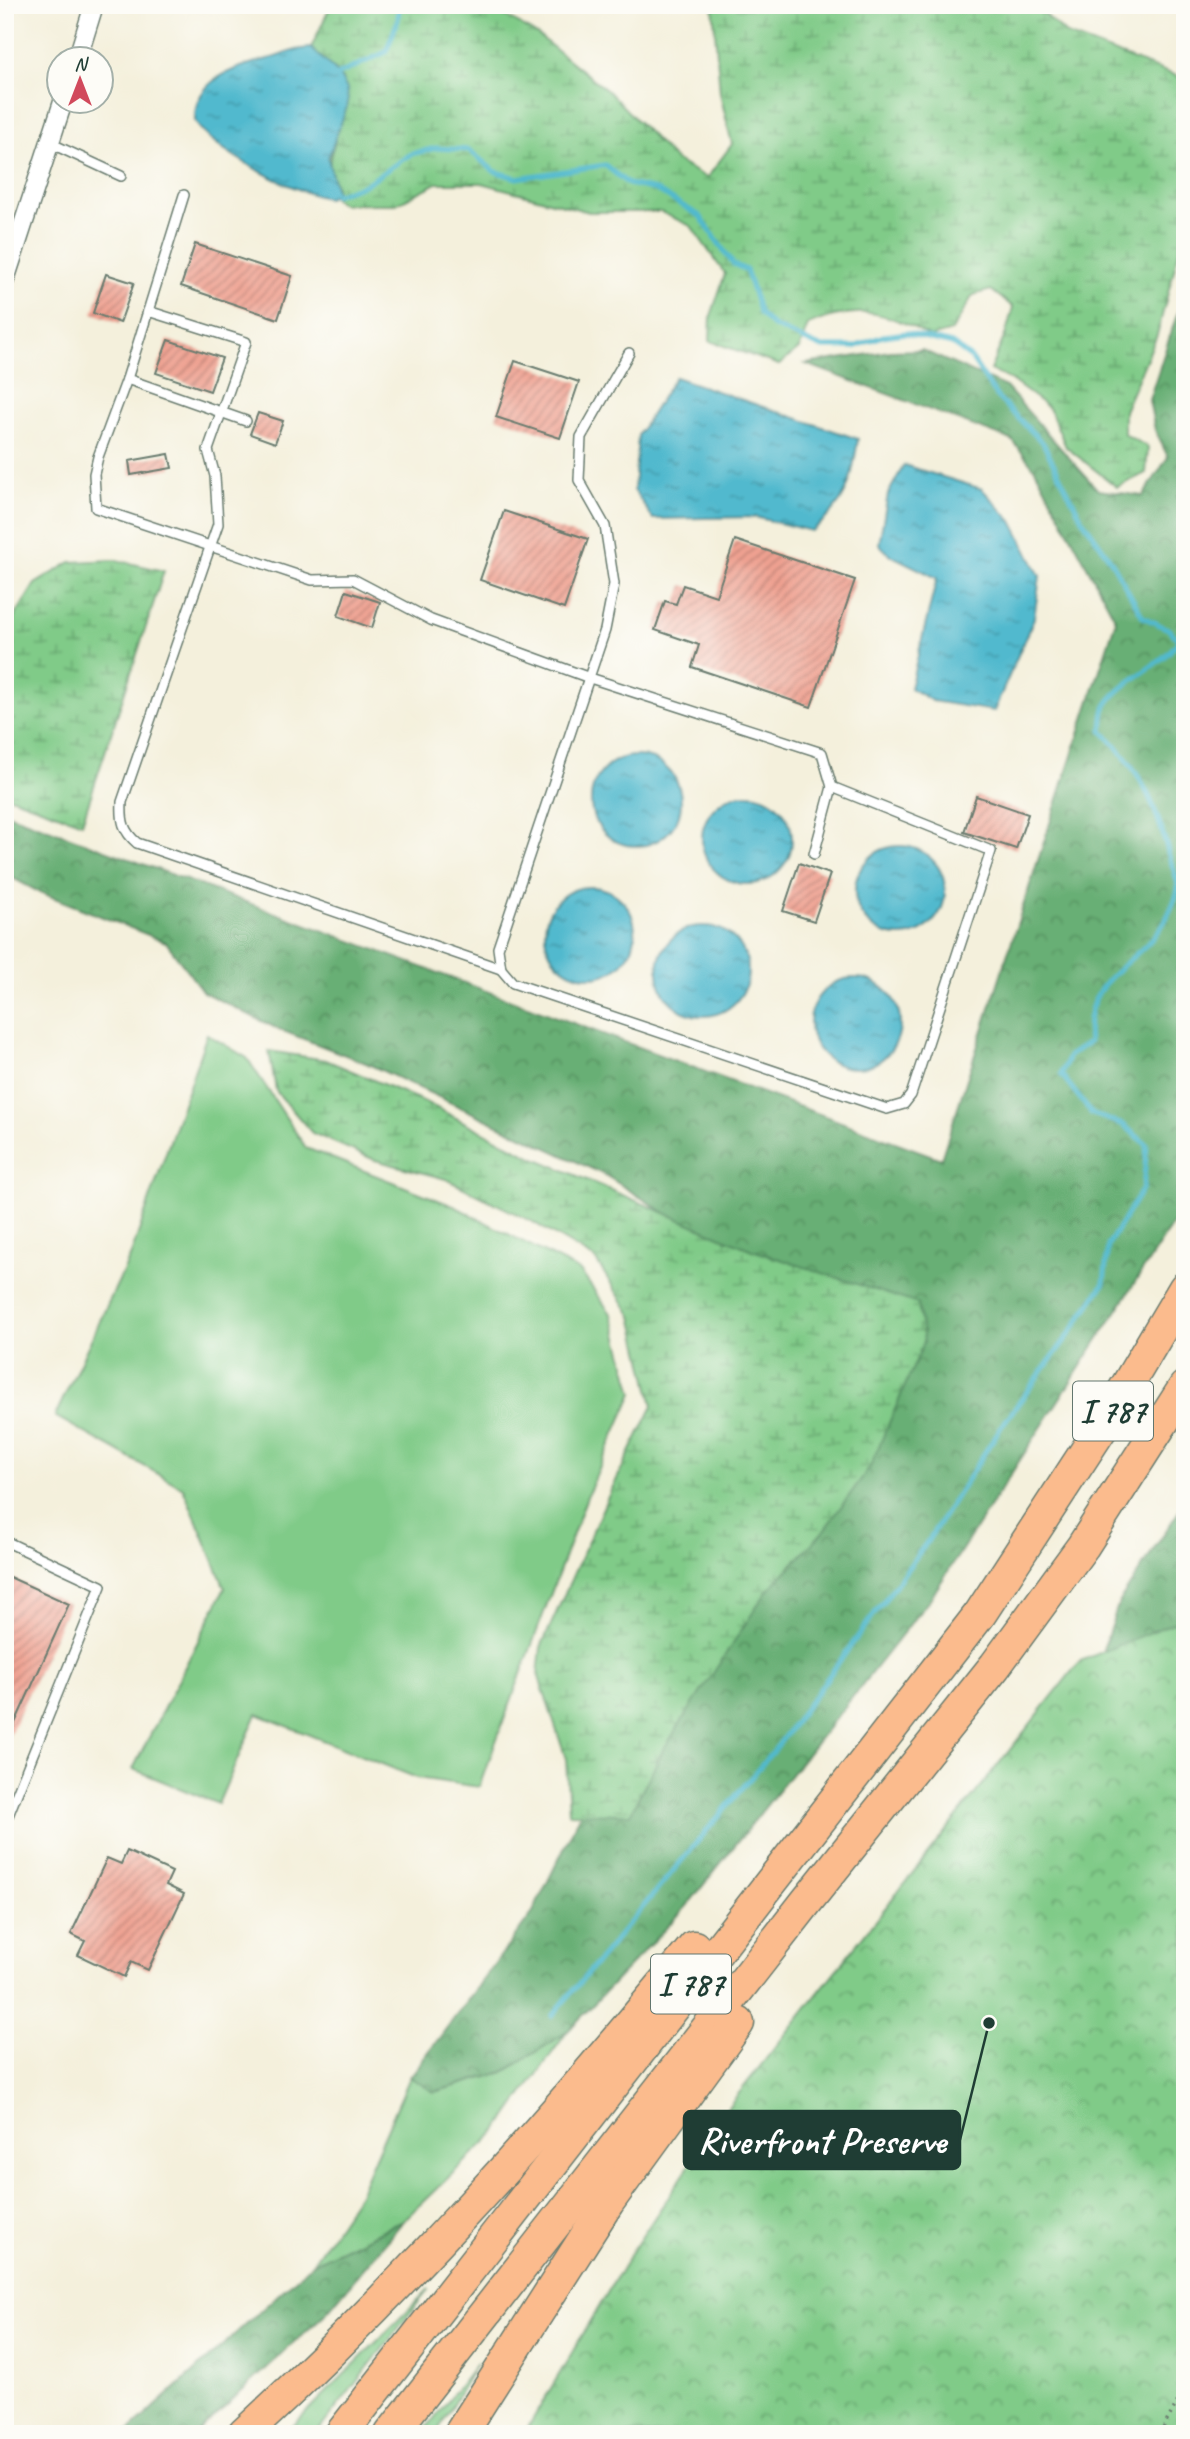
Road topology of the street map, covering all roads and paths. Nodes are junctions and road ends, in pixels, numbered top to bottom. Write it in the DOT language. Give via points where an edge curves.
graph roads {
  1 [pos="94,5"];
  2 [pos="81,46"];
  3 [pos="59,116"];
  4 [pos="50,143"];
  5 [pos="121,176"];
  6 [pos="184,195"];
  7 [pos="5,280"];
  8 [pos="148,311"];
  9 [pos="629,353"];
  10 [pos="127,379"];
  11 [pos="223,413"];
  12 [pos="246,421"];
  13 [pos="211,545"];
  14 [pos="587,677"];
  15 [pos="832,787"];
  16 [pos="814,854"];
  17 [pos="501,969"];
  18 [pos="1185,1289"];
  19 [pos="1185,1387"];
  20 [pos="1034,1529"];
  21 [pos="5,1541"];
  22 [pos="908,1778"];
  23 [pos="5,1823"];
  24 [pos="1185,2388"];
  25 [pos="244,2434"];
  26 [pos="341,2434"];
  27 [pos="391,2434"];
  28 [pos="460,2434"];
  29 [pos="1160,2434"];
  1 -- 2 [label="street"];
  3 -- 4 [label="street"];
  4 -- 5 [label="lane"];
  4 -- 7 [label="street"];
  6 -- 8 [label="lane"];
  8 -- 10 [label="lane"];
  8 -- 11 [label="lane" via="246,342"];
  9 -- 14 [label="lane" via="581,437 579,480 605,526 614,584 606,630"];
  10 -- 11 [label="lane"];
  10 -- 13 [label="lane" via="94,474 96,508"];
  11 -- 12 [label="lane"];
  11 -- 13 [label="lane" via="208,450 218,524"];
  13 -- 14 [label="lane" via="312,580 353,579 431,620"];
  13 -- 17 [label="lane" via="122,802 126,834 137,843"];
  14 -- 15 [label="lane" via="822,753"];
  14 -- 17 [label="lane" via="498,948"];
  15 -- 16 [label="lane"];
  15 -- 17 [label="lane" via="991,851 911,1095 904,1104 887,1109 737,1059 513,983"];
  18 -- 20 [label="highway, I 787"];
  19 -- 22 [label="highway, I 787" via="1039,1608"];
  20 -- 25 [label="highway" via="537,2135 391,2294"];
  20 -- 26 [label="highway, I 787" via="955,1647"];
  21 -- 23 [label="lane" via="101,1586"];
  22 -- 27 [label="highway, I 787"];
  22 -- 28 [label="highway" via="816,1922 608,2202"];
  24 -- 29 [label="path"];
}
